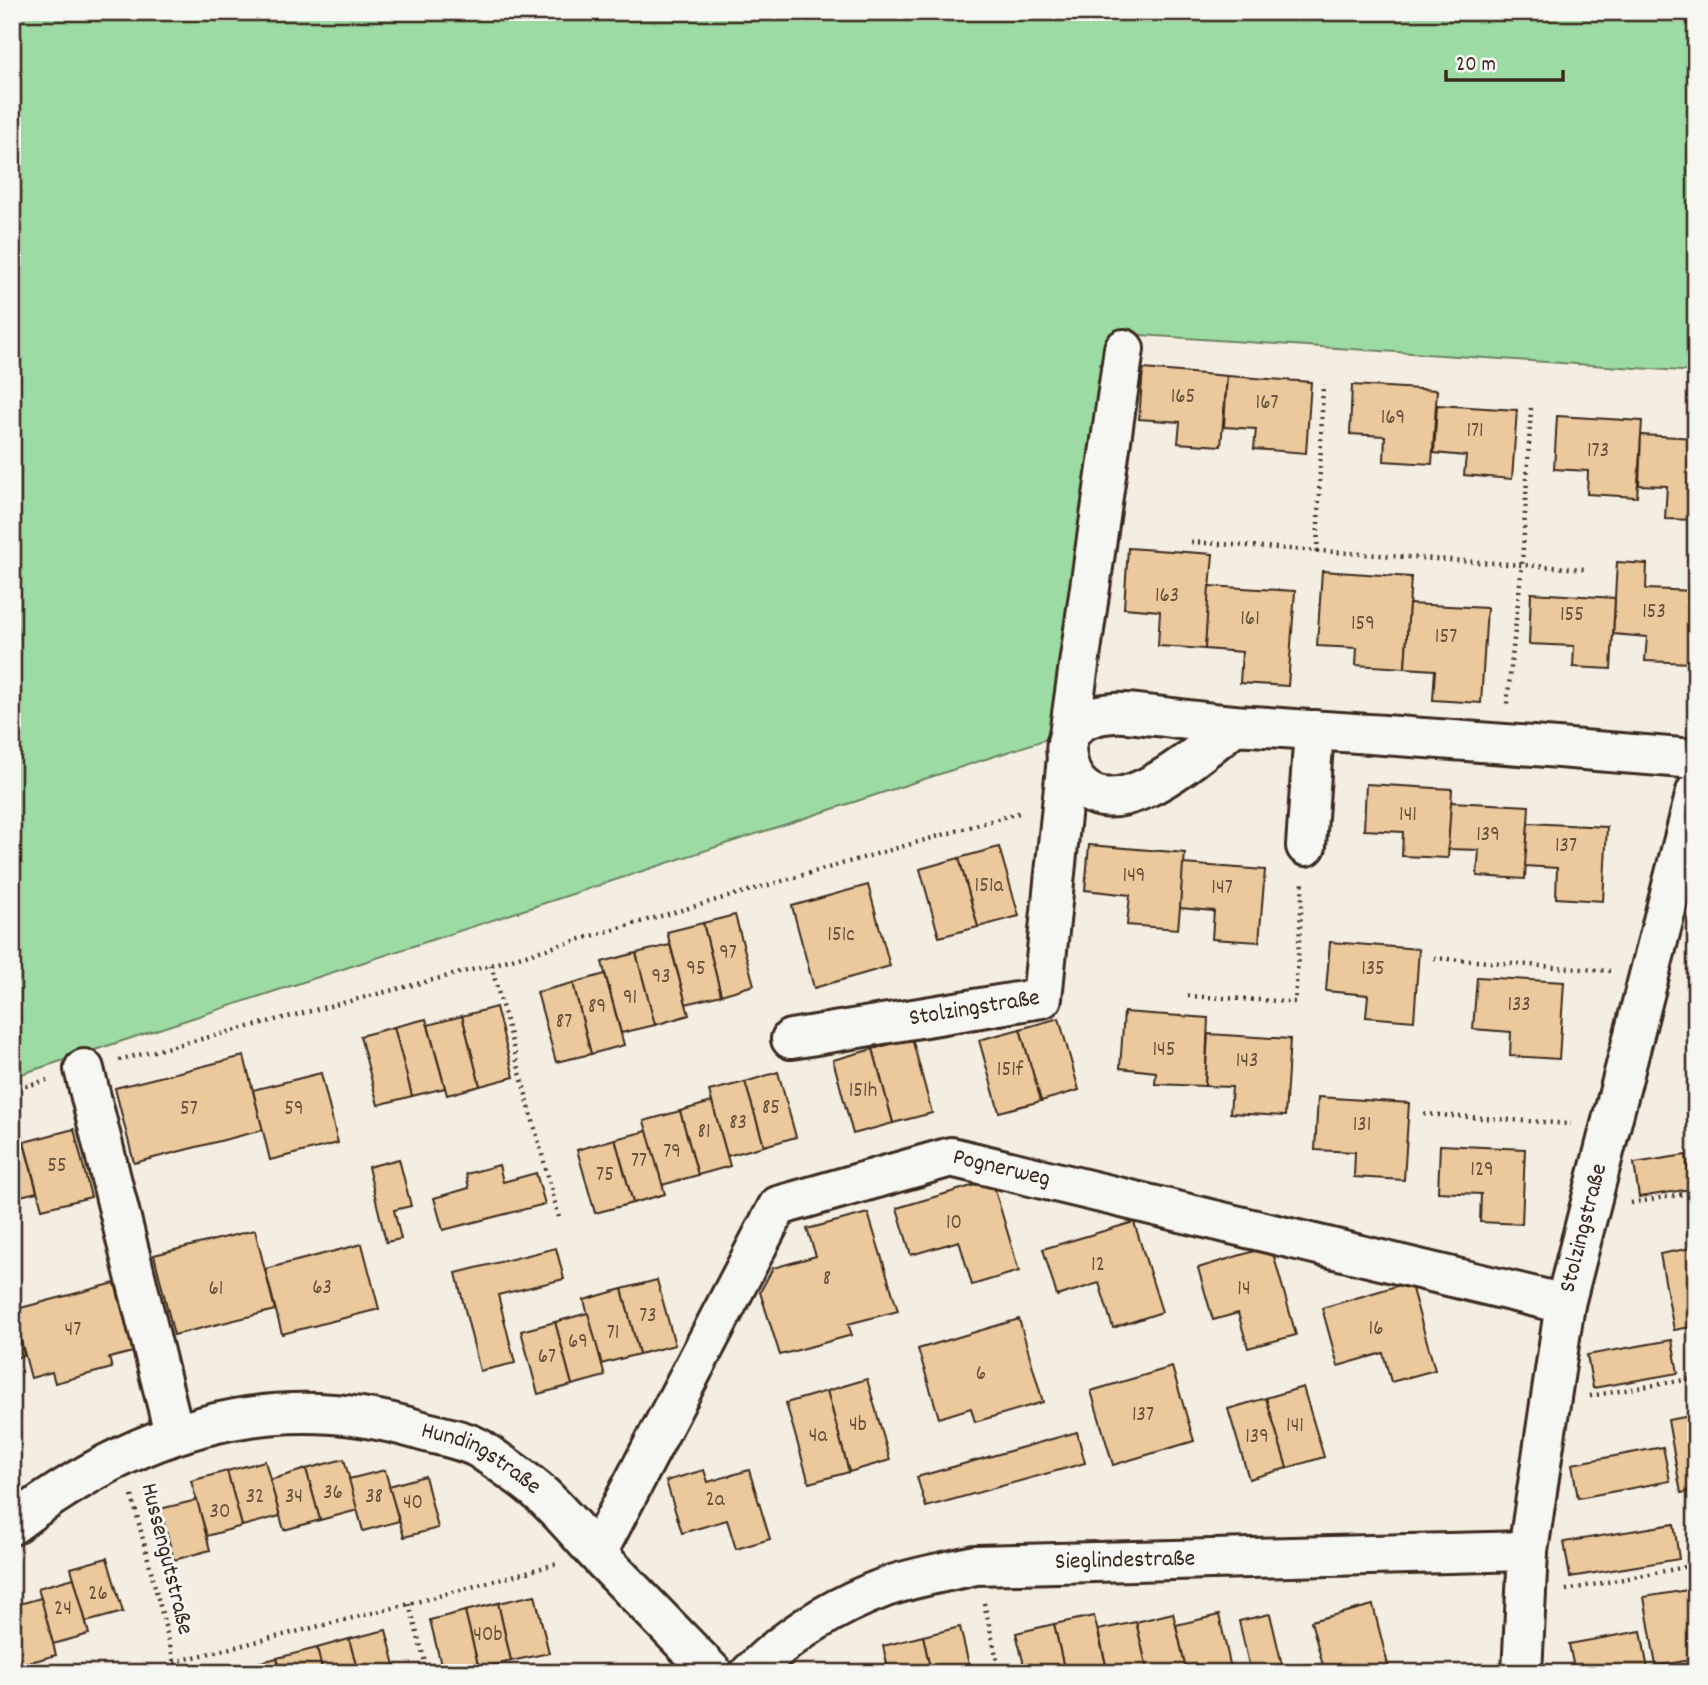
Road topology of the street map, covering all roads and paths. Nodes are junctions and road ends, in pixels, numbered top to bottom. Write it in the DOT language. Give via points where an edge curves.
graph roads {
  1 [pos="1124,349"];
  2 [pos="1323,384"];
  3 [pos="1531,408"];
  4 [pos="1191,542"];
  5 [pos="1317,552"];
  6 [pos="1522,565"];
  7 [pos="1585,569"];
  8 [pos="1235,725"];
  9 [pos="1314,730"];
  10 [pos="1503,744"];
  11 [pos="1068,746"];
  12 [pos="1696,758"];
  13 [pos="1696,792"];
  14 [pos="1062,804"];
  15 [pos="1306,846"];
  16 [pos="1434,958"];
  17 [pos="491,965"];
  18 [pos="1649,974"];
  19 [pos="1188,996"];
  20 [pos="792,1039"];
  21 [pos="84,1069"];
  22 [pos="12,1090"];
  23 [pos="1424,1114"];
  24 [pos="1610,1127"];
  25 [pos="1696,1192"];
  26 [pos="1589,1210"];
  27 [pos="560,1222"];
  28 [pos="1566,1304"];
  29 [pos="1696,1378"];
  30 [pos="1550,1403"];
  31 [pos="174,1433"];
  32 [pos="122,1455"];
  33 [pos="12,1525"];
  34 [pos="1528,1551"];
  35 [pos="597,1553"];
  36 [pos="975,1565"];
  37 [pos="1696,1565"];
  38 [pos="1526,1597"];
  39 [pos="409,1604"];
  40 [pos="174,1662"];
  41 [pos="177,1673"];
  42 [pos="428,1673"];
  43 [pos="713,1673"];
  44 [pos="750,1673"];
  45 [pos="1000,1673"];
  46 [pos="1522,1673"];
  1 -- 11 [label="street, Stolzingstraße"];
  2 -- 5 [label="path"];
  3 -- 6 [label="path"];
  4 -- 5 [label="path"];
  5 -- 6 [label="path"];
  6 -- 7 [label="path"];
  6 -- 10 [label="path"];
  8 -- 9 [label="street"];
  8 -- 11 [label="street" via="1115,712 1079,723"];
  8 -- 11 [label="street" via="1162,779 1131,796 1110,799 1088,792 1074,778"];
  9 -- 10 [label="street"];
  9 -- 15 [label="street"];
  10 -- 12 [label="street"];
  11 -- 14 [label="street, Stolzingstraße"];
  13 -- 18 [label="street, Stolzingstraße"];
  14 -- 17 [label="path"];
  14 -- 20 [label="street, Stolzingstraße" via="1042,999"];
  15 -- 19 [label="path" via="1295,1002"];
  16 -- 18 [label="path"];
  17 -- 21 [label="path"];
  17 -- 27 [label="path"];
  18 -- 24 [label="street, Stolzingstraße"];
  21 -- 22 [label="path"];
  21 -- 31 [label="street"];
  23 -- 24 [label="path"];
  24 -- 26 [label="street, Stolzingstraße"];
  25 -- 26 [label="path"];
  26 -- 28 [label="street, Stolzingstraße"];
  28 -- 30 [label="street, Stolzingstraße"];
  28 -- 35 [label="street, Pognerweg" via="951,1157 778,1206"];
  29 -- 30 [label="path"];
  30 -- 34 [label="street, Stolzingstraße"];
  31 -- 32 [label="street, Hundingstraße"];
  31 -- 35 [label="street, Hundingstraße" via="281,1414 390,1421 477,1447 539,1492"];
  32 -- 33 [label="street, Hundingstraße" via="49,1497"];
  32 -- 40 [label="path, Hussengutstraße"];
  34 -- 36 [label="street, Sieglindestraße"];
  34 -- 38 [label="street, Stolzingstraße"];
  35 -- 39 [label="path"];
  35 -- 43 [label="street, Hundingstraße"];
  36 -- 44 [label="street, Sieglindestraße" via="886,1587 816,1620 775,1648"];
  36 -- 45 [label="path"];
  37 -- 38 [label="path"];
  38 -- 46 [label="street, Stolzingstraße"];
  39 -- 40 [label="path"];
  39 -- 42 [label="path"];
  40 -- 41 [label="path, Hussengutstraße"];
}
